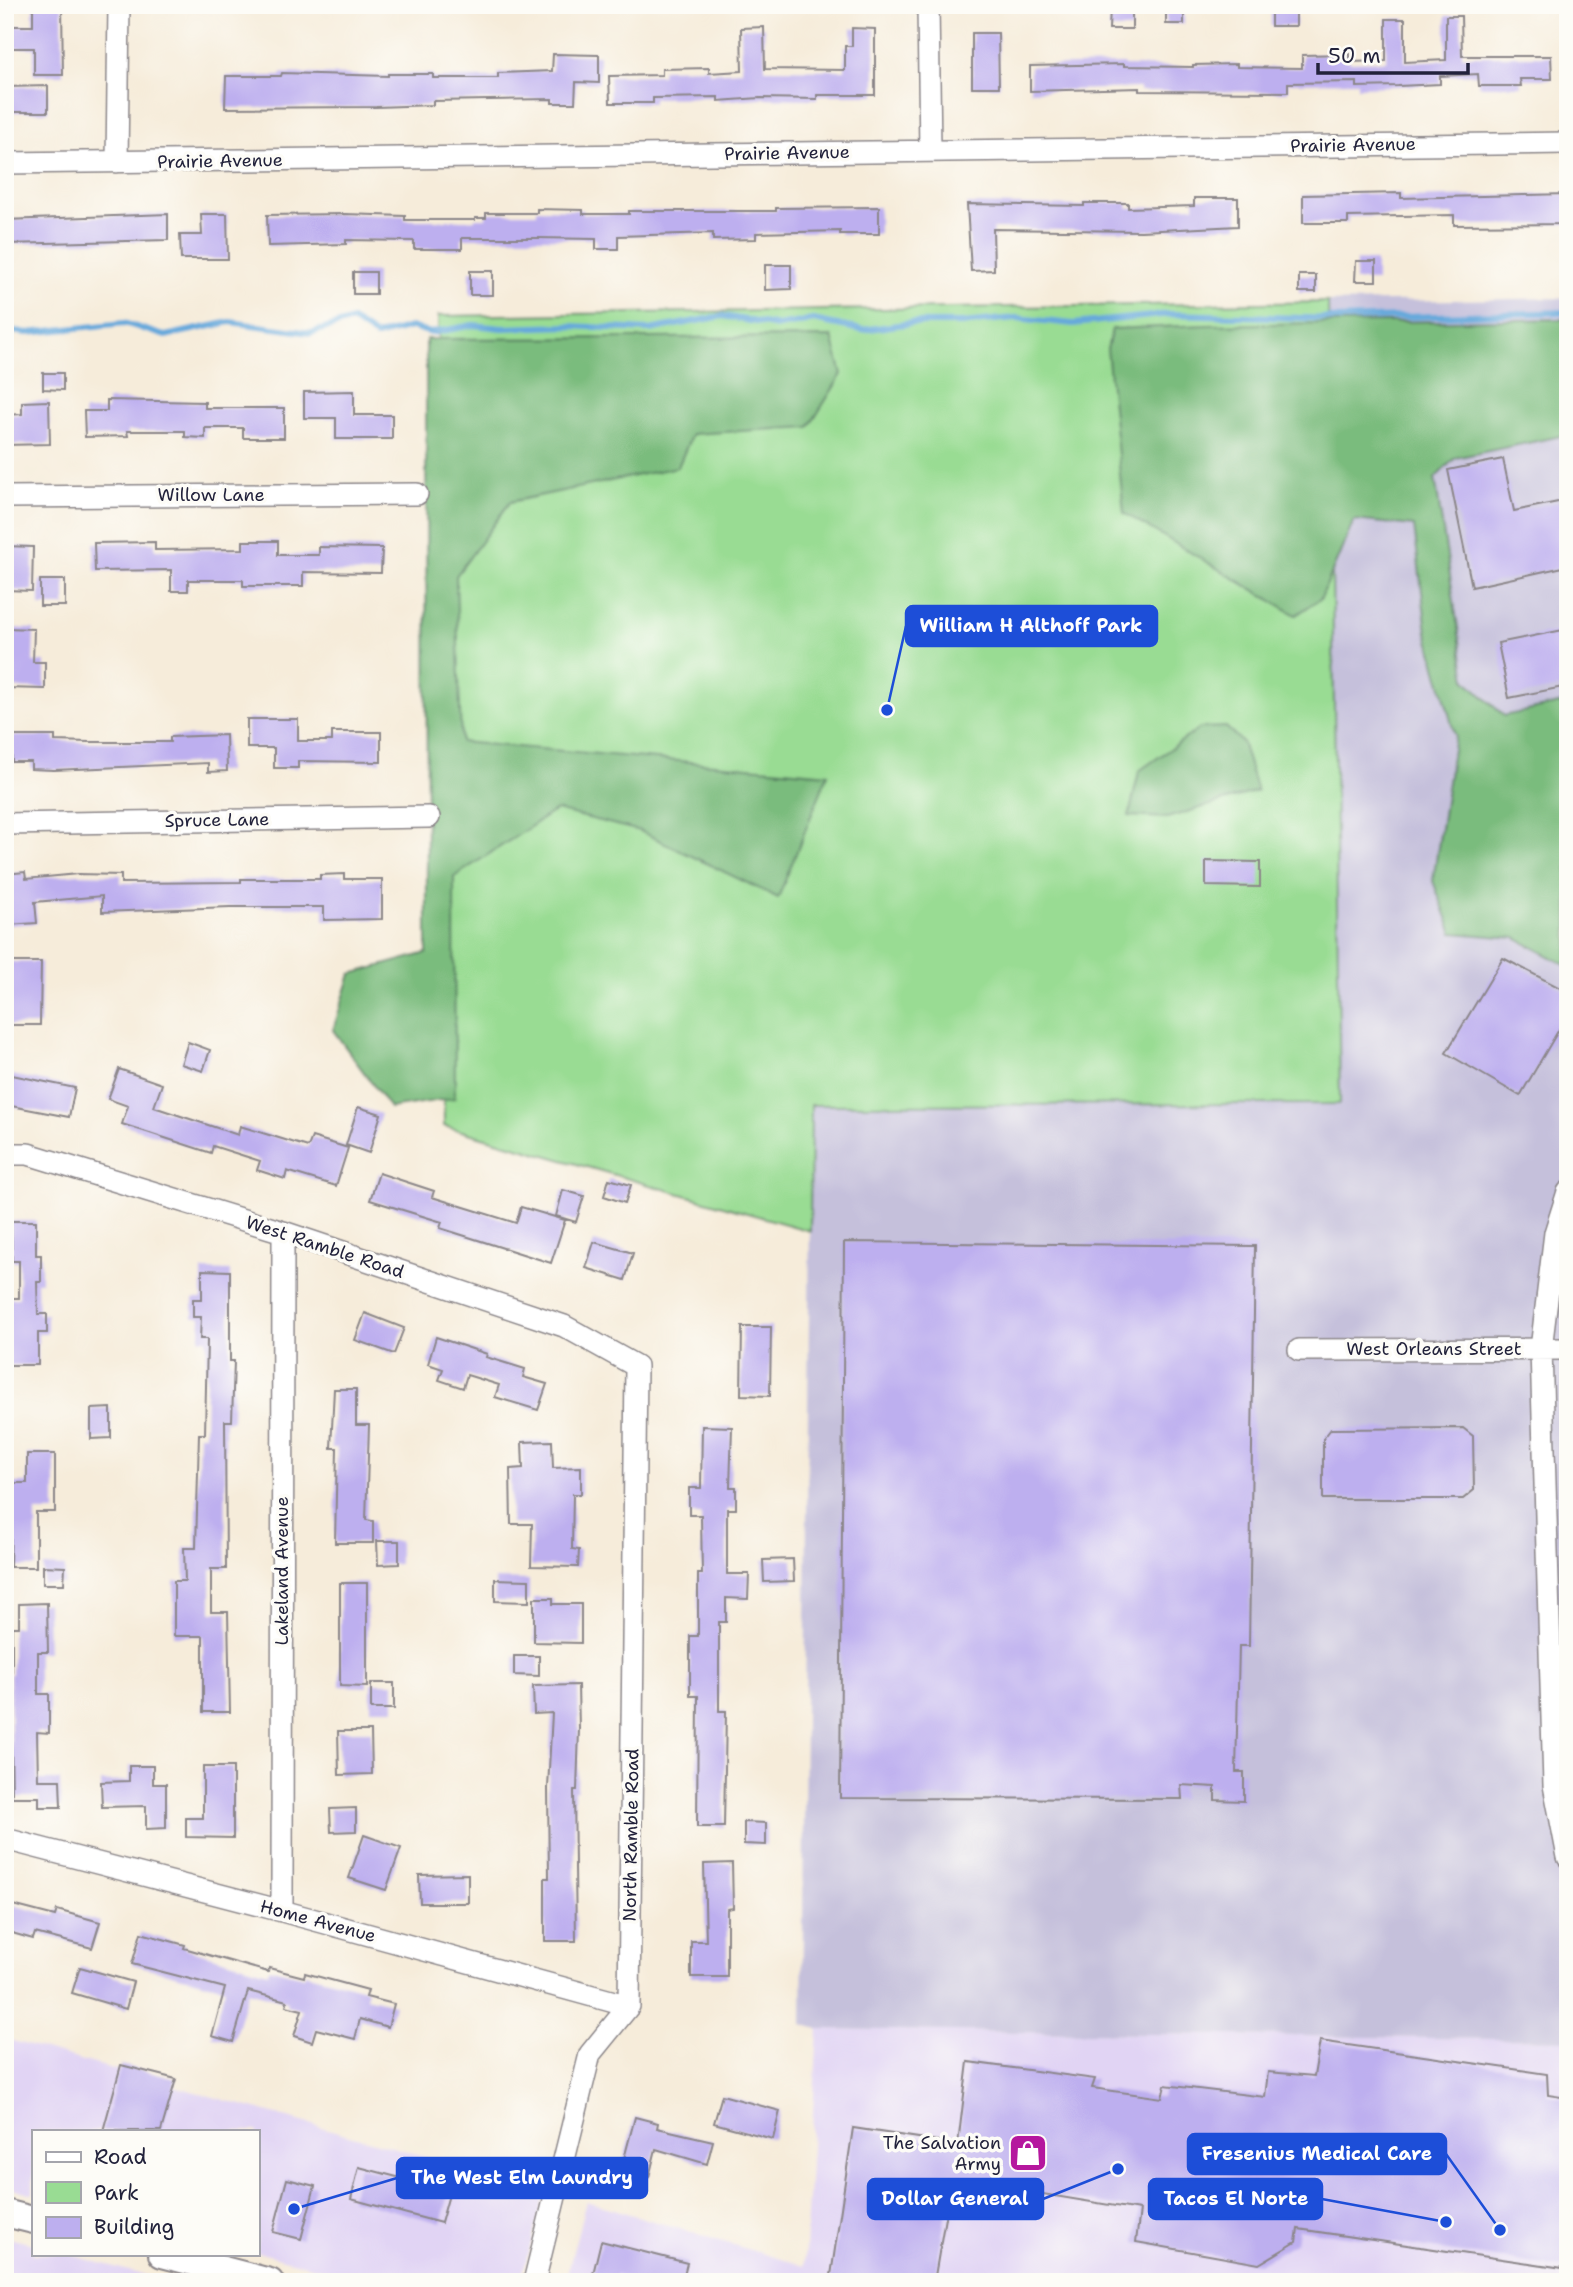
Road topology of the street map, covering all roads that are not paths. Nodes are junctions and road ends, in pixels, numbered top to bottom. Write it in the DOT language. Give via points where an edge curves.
graph roads {
  1 [pos="119,5"];
  2 [pos="928,5"];
  3 [pos="1568,143"];
  4 [pos="930,151"];
  5 [pos="117,162"];
  6 [pos="5,163"];
  7 [pos="417,494"];
  8 [pos="5,497"];
  9 [pos="429,817"];
  10 [pos="5,824"];
  11 [pos="5,1154"];
  12 [pos="1568,1192"];
  13 [pos="284,1232"];
  14 [pos="1541,1349"];
  15 [pos="1568,1349"];
  16 [pos="1299,1350"];
  17 [pos="636,1366"];
  18 [pos="5,1839"];
  19 [pos="1568,1857"];
  20 [pos="282,1910"];
  21 [pos="629,2006"];
  22 [pos="5,2213"];
  23 [pos="32,2220"];
  24 [pos="170,2256"];
  25 [pos="270,2282"];
  26 [pos="534,2282"];
  1 -- 5 [label="street"];
  2 -- 4 [label="street"];
  3 -- 4 [label="street, Prairie Avenue"];
  4 -- 5 [label="street, Prairie Avenue"];
  5 -- 6 [label="street, Prairie Avenue"];
  7 -- 8 [label="street, Willow Lane"];
  9 -- 10 [label="street, Spruce Lane"];
  11 -- 13 [label="street, West Ramble Road" via="28,1154"];
  12 -- 14 [label="street" via="1555,1233"];
  13 -- 17 [label="street, West Ramble Road" via="564,1326"];
  13 -- 20 [label="street, Lakeland Avenue"];
  14 -- 15 [label="street, West Orleans Street"];
  14 -- 16 [label="street, West Orleans Street"];
  14 -- 19 [label="street" via="1554,1785"];
  17 -- 21 [label="street, North Ramble Road"];
  18 -- 20 [label="street, Home Avenue"];
  20 -- 21 [label="street, Home Avenue"];
  21 -- 26 [label="street" via="590,2054"];
  22 -- 23 [label="main road"];
  24 -- 25 [label="main road"];
}
